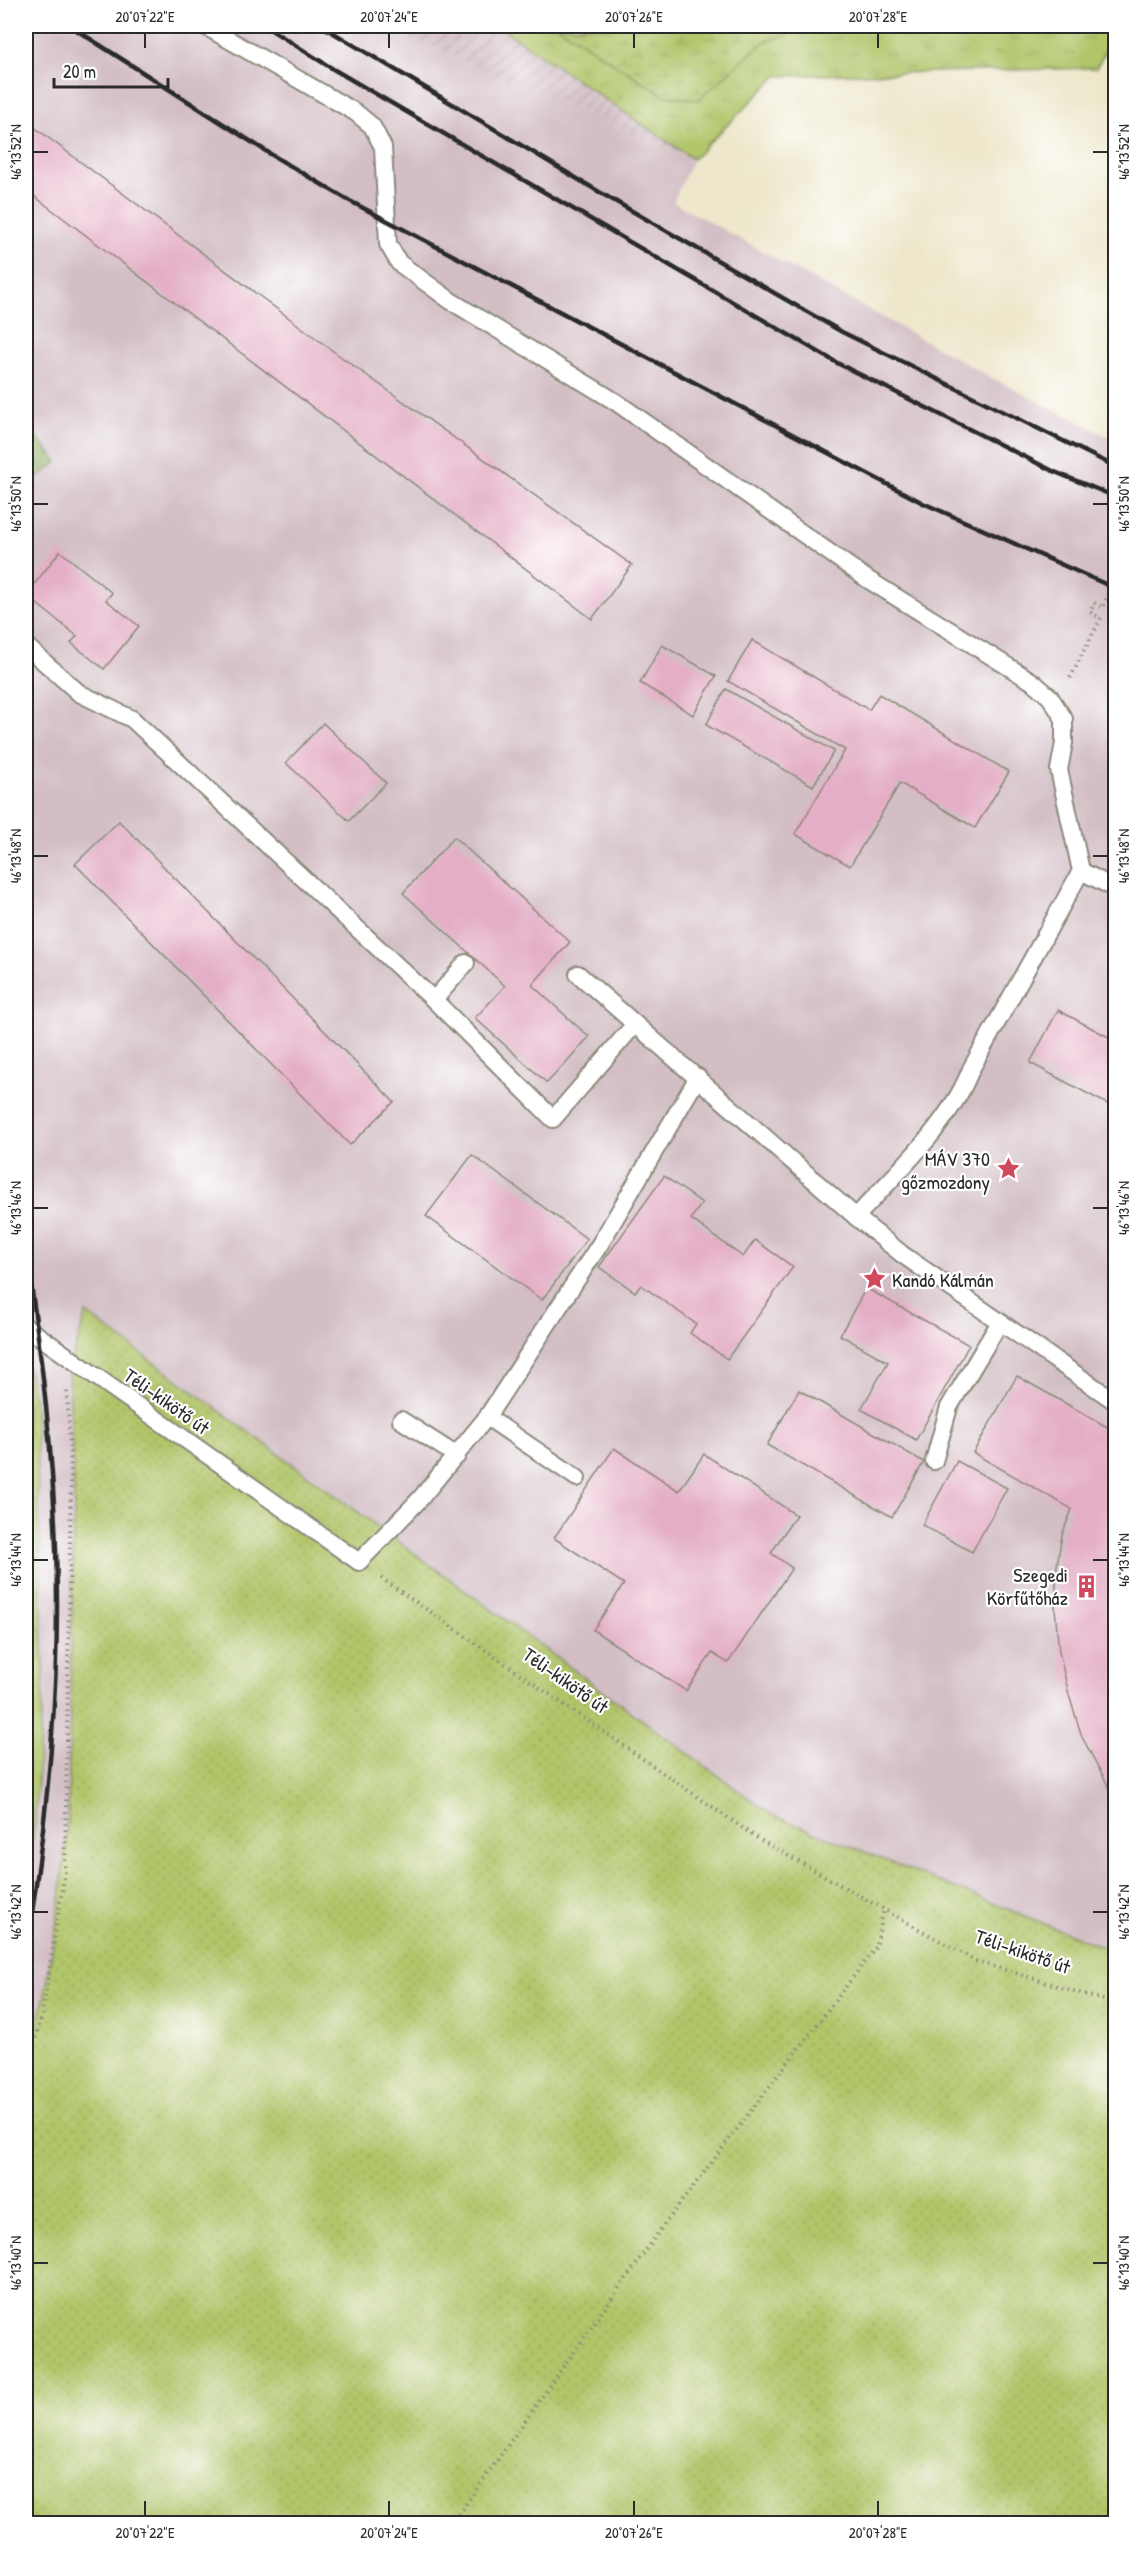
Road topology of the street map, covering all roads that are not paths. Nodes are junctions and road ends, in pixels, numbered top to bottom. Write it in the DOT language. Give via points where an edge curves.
graph roads {
  1 [pos="205,26"];
  2 [pos="26,646"];
  3 [pos="1081,872"];
  4 [pos="1116,889"];
  5 [pos="466,963"];
  6 [pos="578,974"];
  7 [pos="434,1000"];
  8 [pos="635,1023"];
  9 [pos="698,1077"];
  10 [pos="856,1217"];
  11 [pos="1000,1322"];
  12 [pos="26,1328"];
  13 [pos="1116,1402"];
  14 [pos="487,1417"];
  15 [pos="401,1420"];
  16 [pos="458,1456"];
  17 [pos="934,1461"];
  18 [pos="577,1478"];
  1 -- 3 [label="lane" via="355,112 372,126 383,147 388,244 399,263 451,301 616,402 867,579 1033,682 1064,719 1059,770"];
  2 -- 7 [label="lane" via="78,693 132,719"];
  3 -- 4 [label="lane"];
  3 -- 10 [label="lane" via="971,1068 964,1089 920,1147"];
  5 -- 7 [label="lane"];
  6 -- 8 [label="lane"];
  7 -- 8 [label="lane" via="553,1119"];
  8 -- 9 [label="lane"];
  9 -- 10 [label="lane"];
  9 -- 14 [label="lane" via="600,1244"];
  10 -- 11 [label="lane" via="903,1255"];
  11 -- 13 [label="lane"];
  11 -- 17 [label="lane" via="949,1407"];
  12 -- 16 [label="lane, Téli-kikötő út" via="358,1562"];
  14 -- 16 [label="lane"];
  14 -- 18 [label="lane"];
  15 -- 16 [label="lane"];
}
